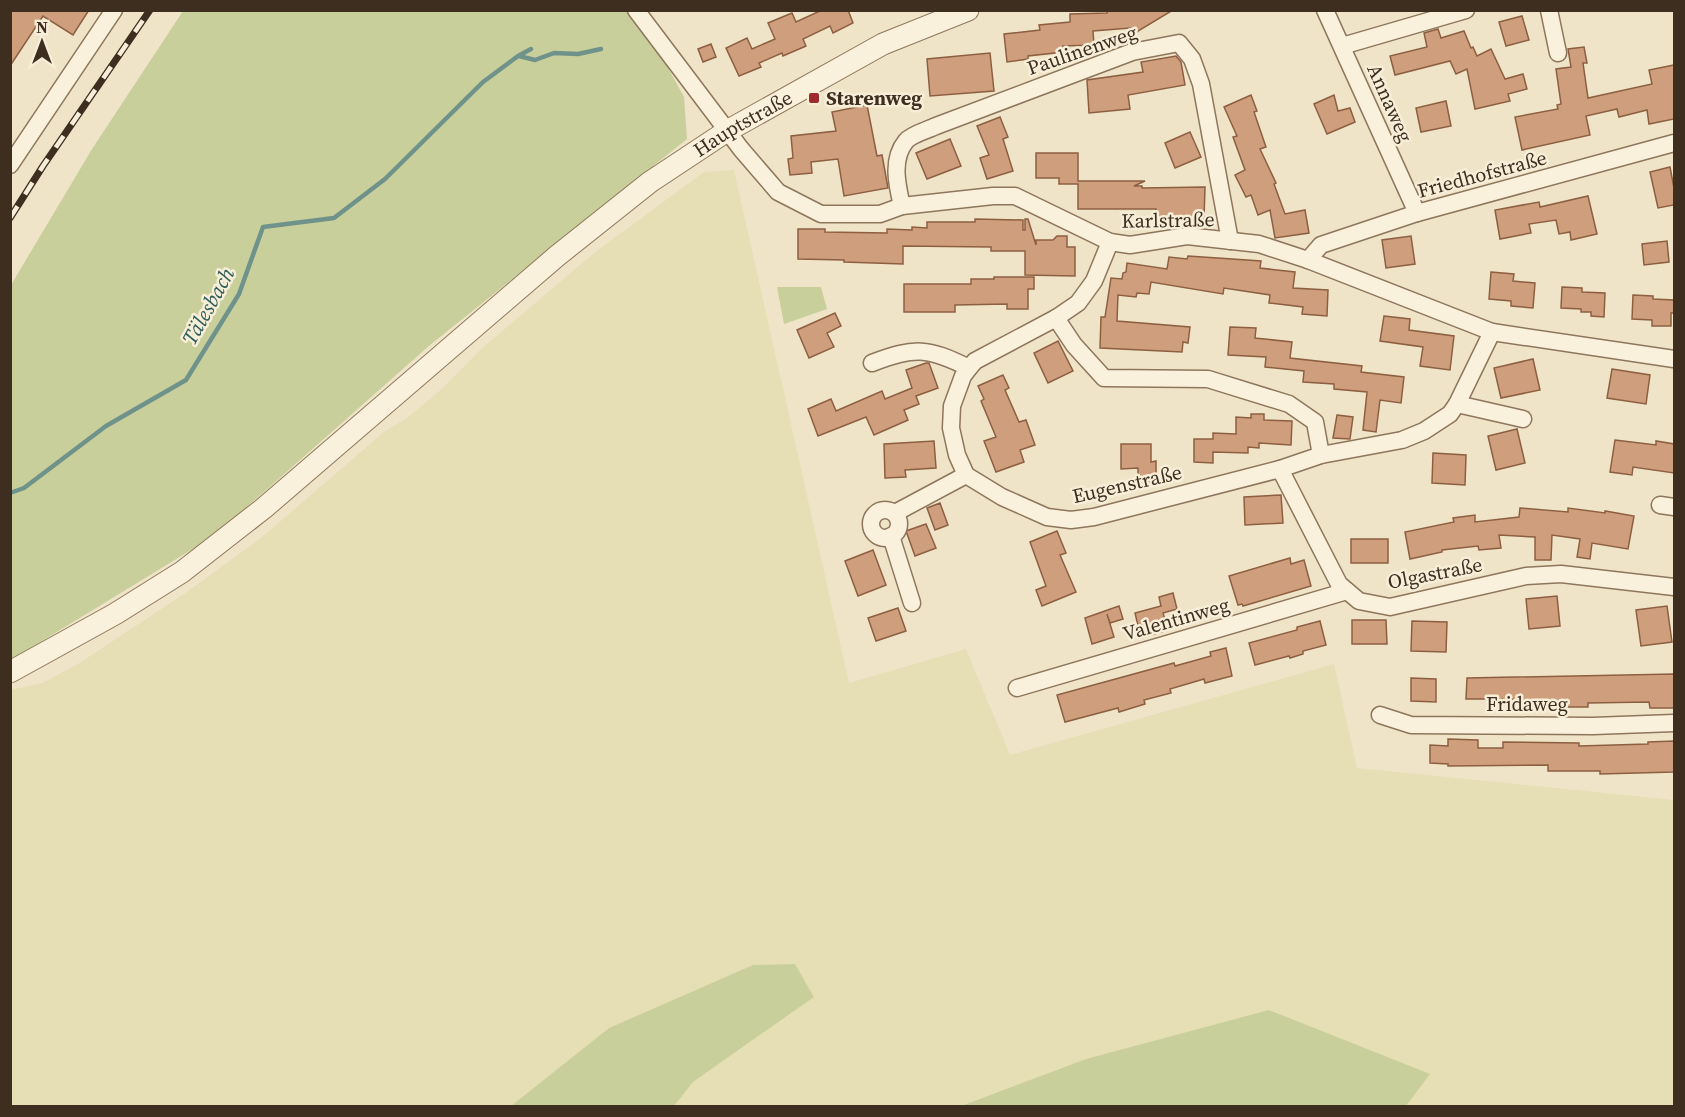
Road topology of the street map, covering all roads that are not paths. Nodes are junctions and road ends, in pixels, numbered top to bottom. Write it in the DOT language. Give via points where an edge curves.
graph roads {
  1 [pos="114,10"];
  2 [pos="636,10"];
  3 [pos="968,10"];
  4 [pos="1325,10"];
  5 [pos="1466,10"];
  6 [pos="1549,10"];
  7 [pos="1342,46"];
  8 [pos="1558,53"];
  9 [pos="727,131"];
  10 [pos="1674,143"];
  11 [pos="10,165"];
  12 [pos="902,206"];
  13 [pos="1417,213"];
  14 [pos="1230,241"];
  15 [pos="1110,242"];
  16 [pos="1308,260"];
  17 [pos="1056,318"];
  18 [pos="1492,332"];
  19 [pos="1674,359"];
  20 [pos="872,363"];
  21 [pos="969,368"];
  22 [pos="1457,404"];
  23 [pos="1523,419"];
  24 [pos="1321,455"];
  25 [pos="1280,469"];
  26 [pos="966,475"];
  27 [pos="895,513"];
  28 [pos="891,537"];
  29 [pos="1674,587"];
  30 [pos="1347,591"];
  31 [pos="912,603"];
  32 [pos="10,672"];
  33 [pos="1017,688"];
  34 [pos="1380,715"];
  35 [pos="1674,723"];
  1 -- 11 [label="street"];
  2 -- 9 [label="street"];
  3 -- 9 [label="street, Hauptstraße" via="883,44"];
  4 -- 7 [label="street, Annaweg"];
  5 -- 7 [label="street"];
  6 -- 8 [label="street"];
  7 -- 13 [label="street, Annaweg"];
  9 -- 12 [label="street, Karlstraße" via="778,192 821,214 880,214"];
  9 -- 32 [label="street, Hauptstraße" via="650,182 557,256 264,508 182,572"];
  10 -- 13 [label="street, Friedhofstraße"];
  12 -- 14 [label="street, Paulinenweg" via="897,160 907,140 1132,52 1179,43 1192,59 1201,84"];
  12 -- 15 [label="street, Karlstraße" via="1015,196"];
  13 -- 16 [label="street, Friedhofstraße" via="1321,244"];
  14 -- 15 [label="street, Karlstraße" via="1187,236 1130,245"];
  14 -- 16 [label="street, Karlstraße" via="1259,244"];
  15 -- 17 [label="street" via="1094,281 1078,303"];
  16 -- 18 [label="street, Karlstraße"];
  17 -- 21 [label="street" via="975,361"];
  17 -- 24 [label="street" via="1104,378 1208,379 1289,404 1314,422"];
  18 -- 19 [label="street, Karlstraße"];
  18 -- 22 [label="street, Eugenstraße"];
  20 -- 21 [label="street" via="901,352 918,351 945,356"];
  21 -- 26 [label="street" via="952,406 951,428"];
  22 -- 23 [label="street"];
  22 -- 24 [label="street, Eugenstraße" via="1450,414 1402,440"];
  24 -- 25 [label="street, Eugenstraße"];
  25 -- 26 [label="street, Eugenstraße" via="1071,520 1047,517"];
  25 -- 30 [label="street"];
  26 -- 27 [label="street"];
  27 -- 28 [label="street" via="899,526"];
  27 -- 28 [label="street" via="882,510 872,520 875,532"];
  28 -- 31 [label="street"];
  29 -- 30 [label="street, Olgastraße" via="1561,574 1526,576 1390,607 1359,601"];
  30 -- 33 [label="street, Valentinweg"];
  34 -- 35 [label="street, Fridaweg" via="1411,725"];
}
